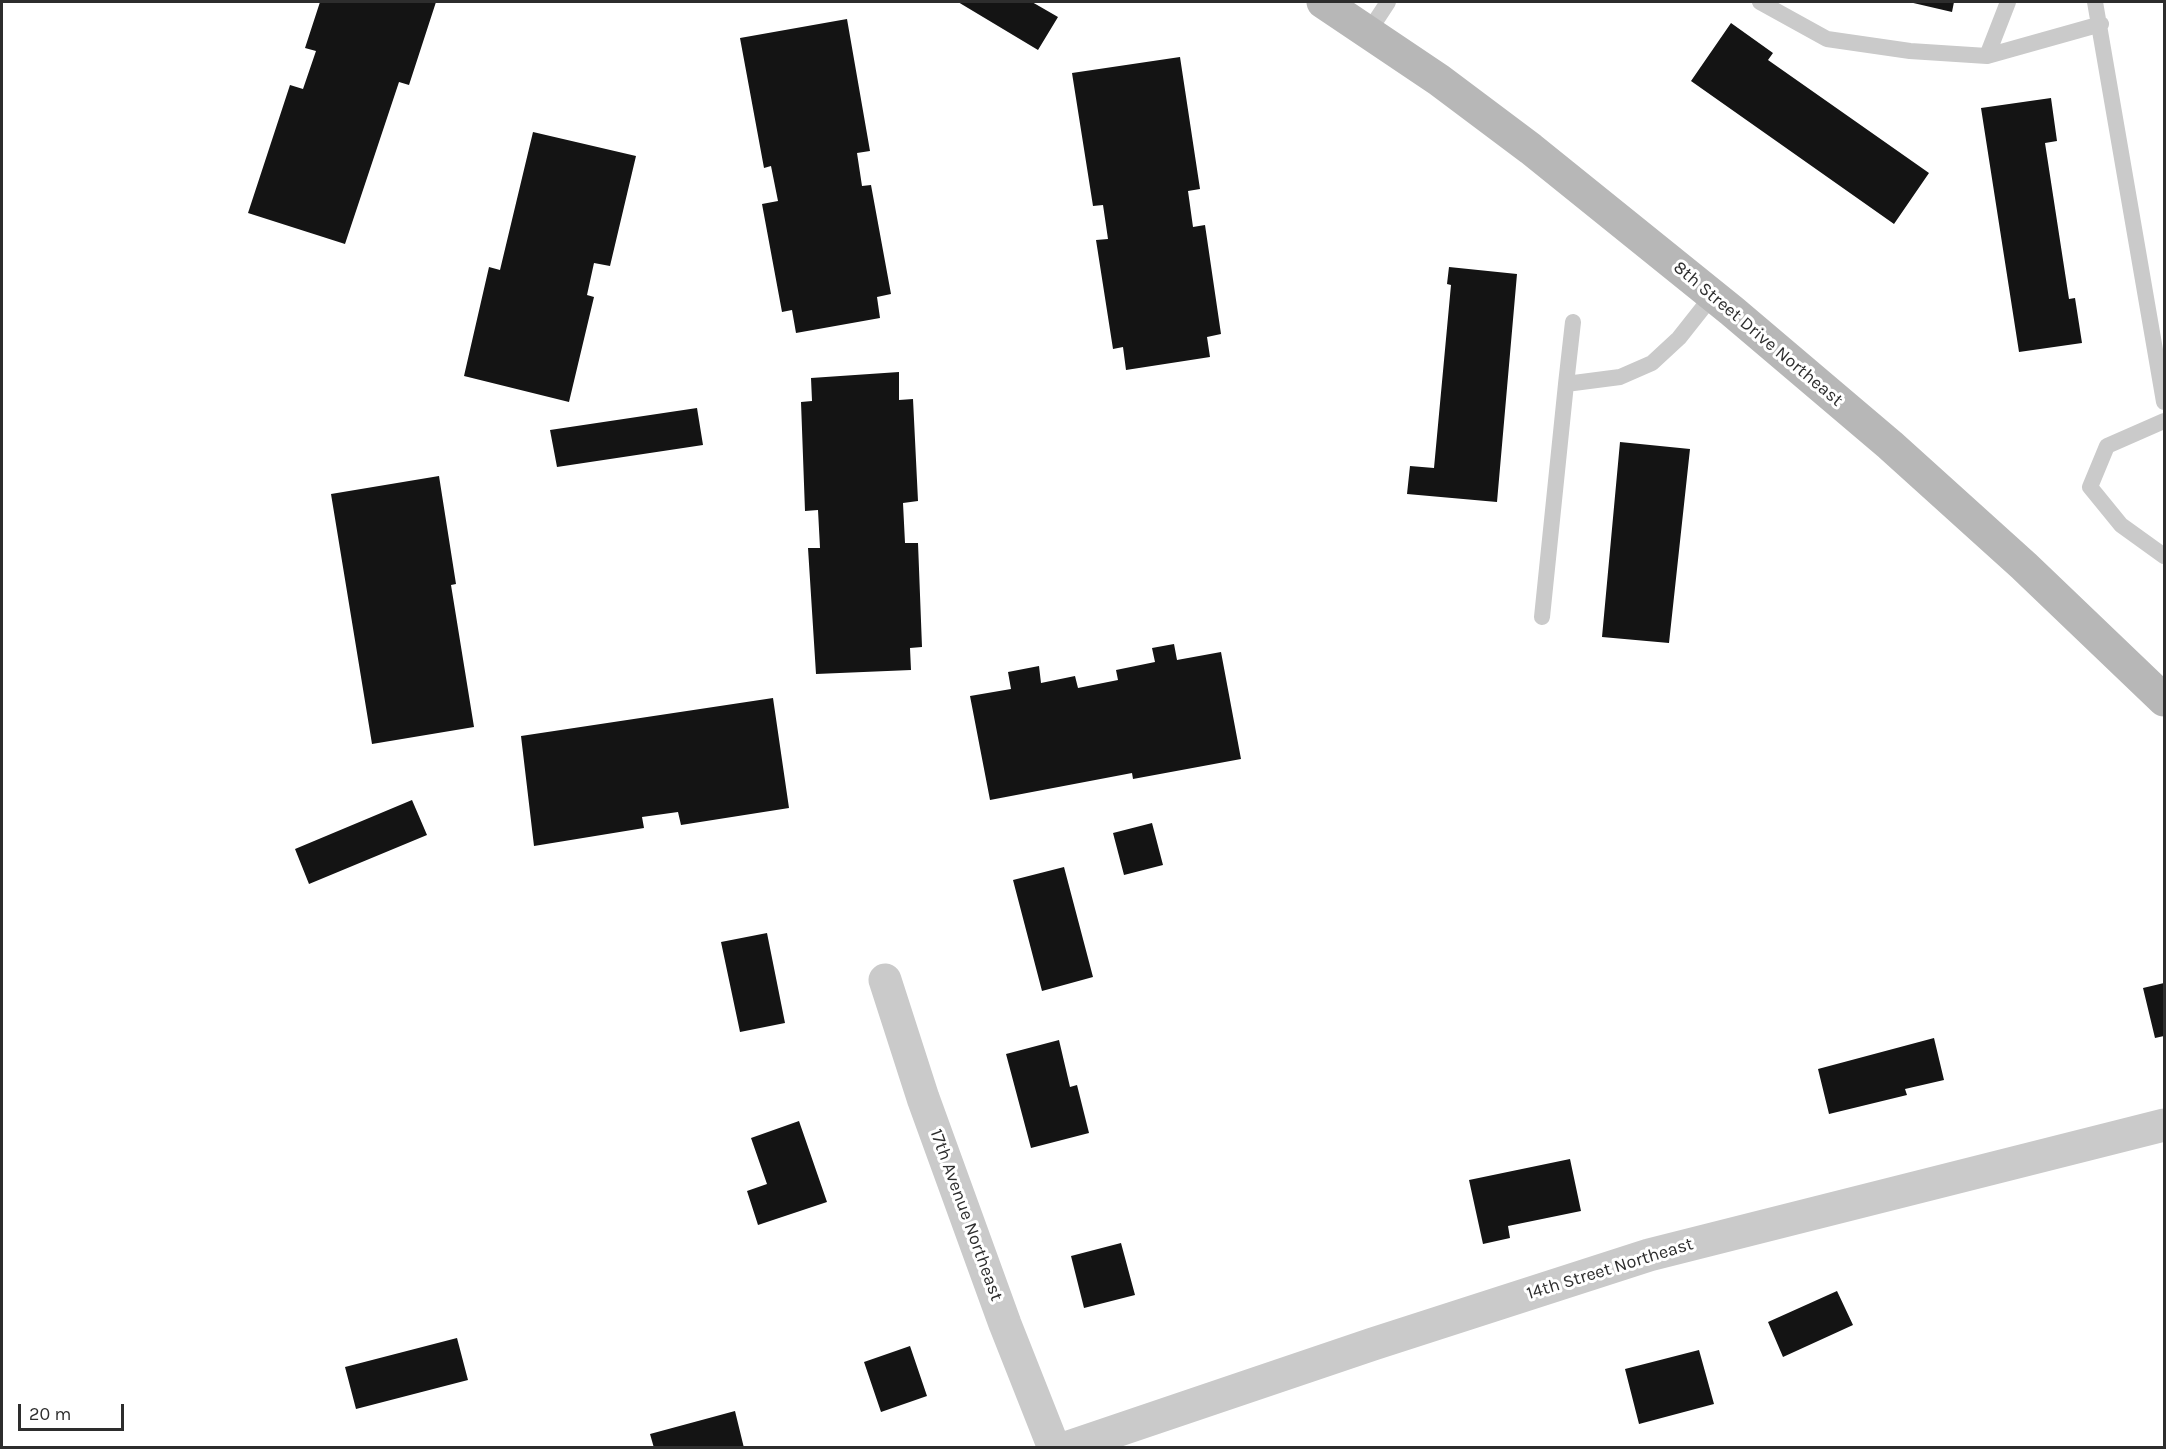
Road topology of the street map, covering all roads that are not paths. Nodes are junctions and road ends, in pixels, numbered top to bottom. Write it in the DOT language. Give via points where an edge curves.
graph roads {
  1 [pos="1323,2"];
  2 [pos="1388,2"];
  3 [pos="1760,2"];
  4 [pos="2008,2"];
  5 [pos="2096,2"];
  6 [pos="2100,24"];
  7 [pos="1369,31"];
  8 [pos="1987,56"];
  9 [pos="1713,295"];
  10 [pos="1573,322"];
  11 [pos="1566,384"];
  12 [pos="2164,402"];
  13 [pos="2164,421"];
  14 [pos="2164,556"];
  15 [pos="1542,617"];
  16 [pos="2164,700"];
  17 [pos="885,980"];
  18 [pos="2164,1125"];
  19 [pos="1054,1448"];
  20 [pos="1065,1448"];
  1 -- 7 [label="main road, 8th Street Drive Northeast"];
  2 -- 7 [label="lane"];
  3 -- 8 [label="lane" via="1827,39 1910,51"];
  4 -- 8 [label="lane"];
  5 -- 6 [label="lane"];
  6 -- 8 [label="lane"];
  6 -- 12 [label="lane"];
  7 -- 9 [label="main road, 8th Street Drive Northeast" via="1531,148"];
  9 -- 11 [label="lane" via="1679,338 1652,363 1620,377"];
  9 -- 16 [label="main road, 8th Street Drive Northeast" via="1898,452"];
  10 -- 11 [label="lane"];
  11 -- 15 [label="lane"];
  13 -- 14 [label="lane" via="2107,446 2091,487 2121,525"];
  17 -- 19 [label="street, 17th Avenue Northeast" via="982,1260"];
  18 -- 20 [label="street, 14th Street Northeast" via="1649,1255"];
}
